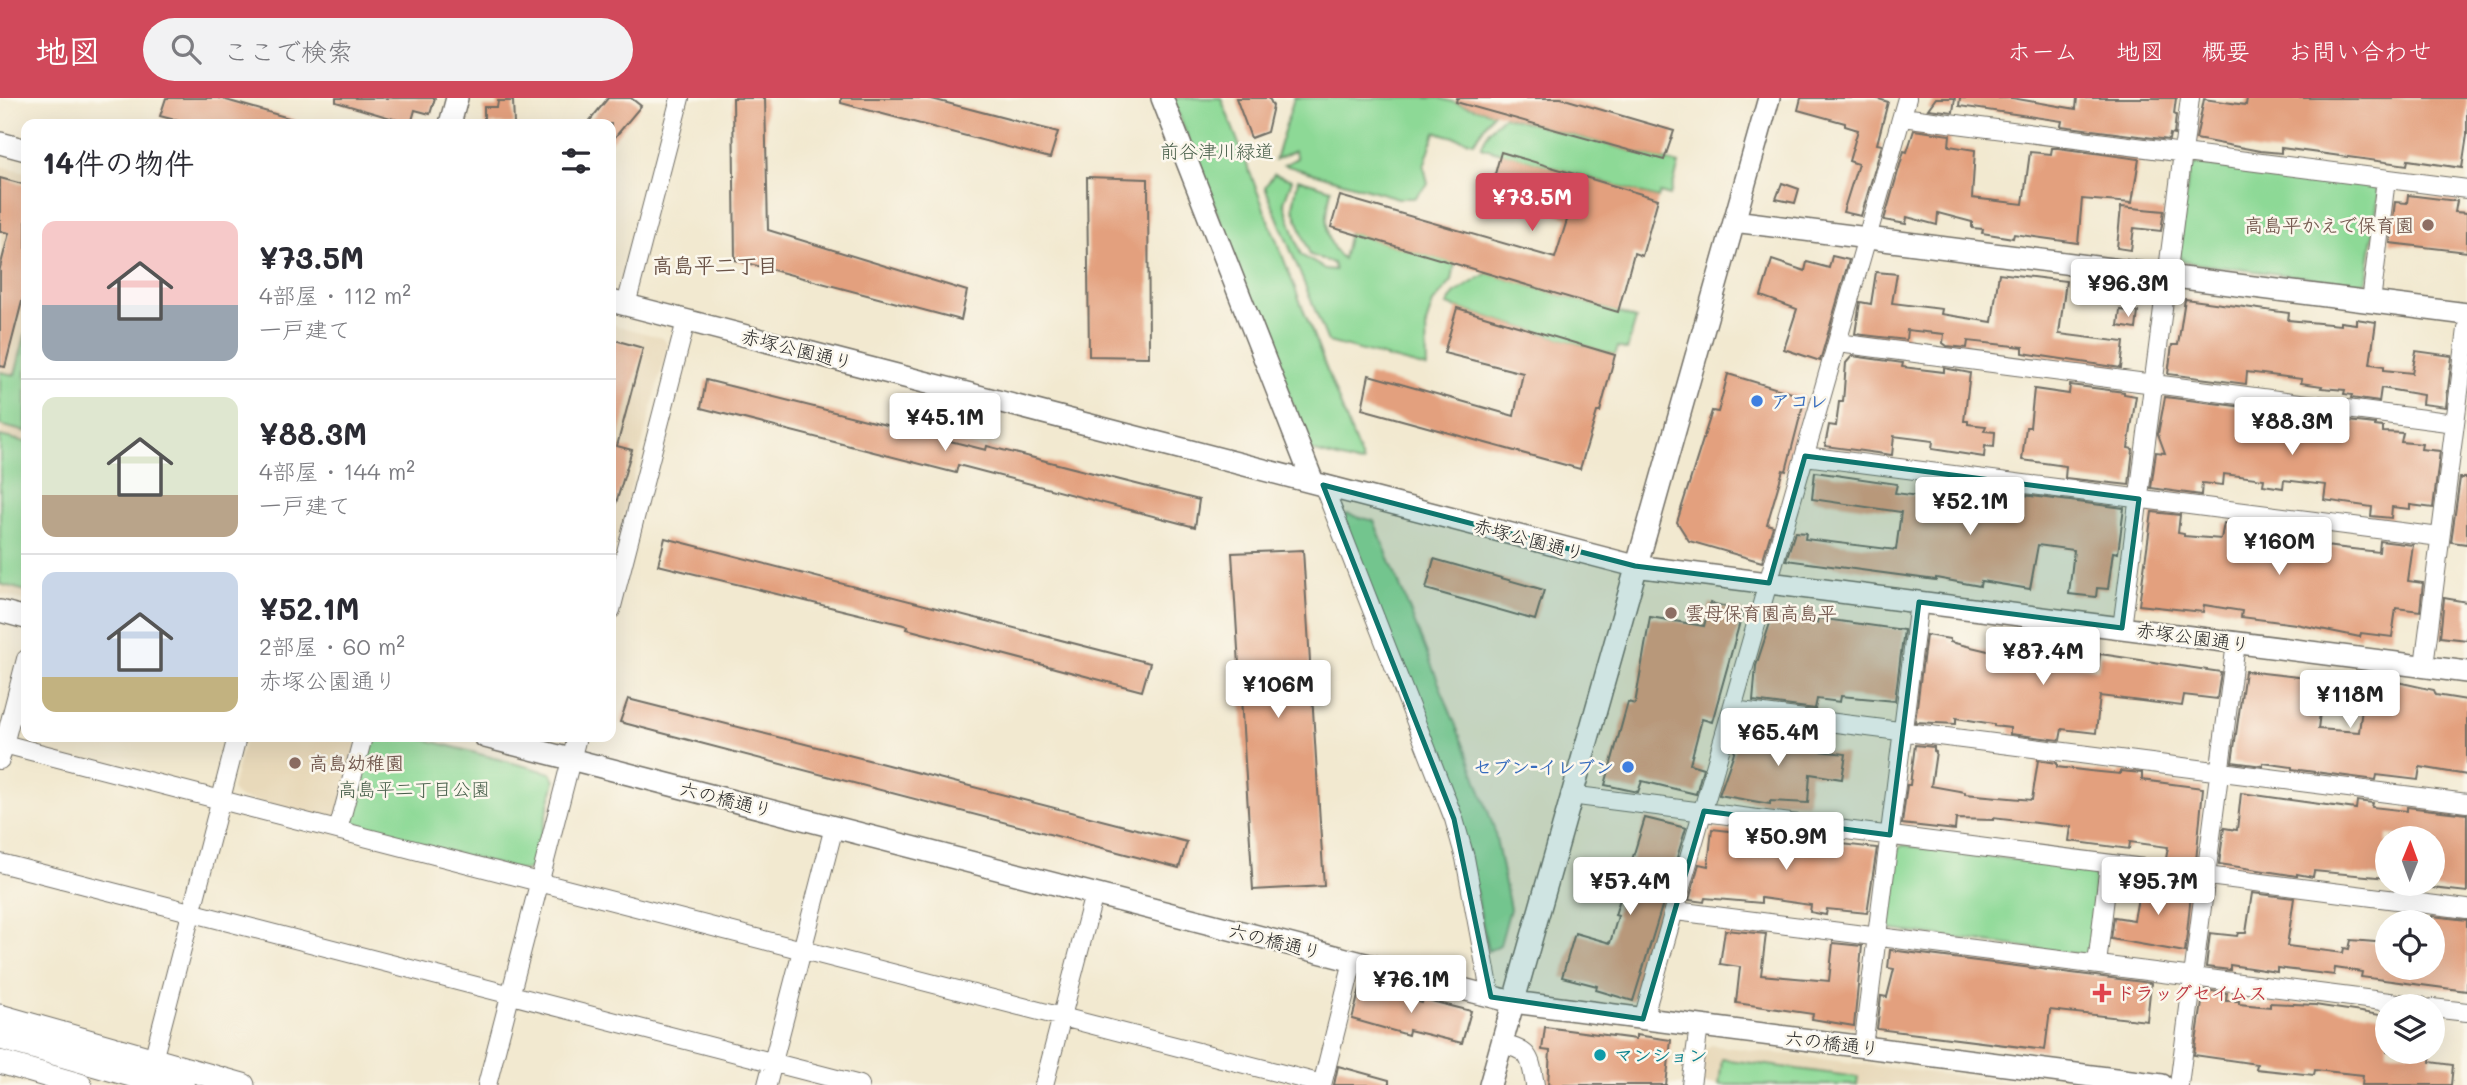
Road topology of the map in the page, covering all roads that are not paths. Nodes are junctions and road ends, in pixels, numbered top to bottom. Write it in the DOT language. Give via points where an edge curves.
graph roads {
  1 [pos="457,98"];
  2 [pos="680,98"];
  3 [pos="1162,98"];
  4 [pos="1769,98"];
  5 [pos="1908,98"];
  6 [pos="2190,98"];
  7 [pos="1902,117"];
  8 [pos="451,119"];
  9 [pos="0,143"];
  10 [pos="21,149"];
  11 [pos="2182,153"];
  12 [pos="2386,179"];
  13 [pos="2467,189"];
  14 [pos="1734,221"];
  15 [pos="1867,238"];
  16 [pos="2167,276"];
  17 [pos="2371,302"];
  18 [pos="618,303"];
  19 [pos="2467,314"];
  20 [pos="686,321"];
  21 [pos="2467,329"];
  22 [pos="1838,343"];
  23 [pos="2154,384"];
  24 [pos="2455,423"];
  25 [pos="1805,456"];
  26 [pos="1318,484"];
  27 [pos="2139,499"];
  28 [pos="2440,537"];
  29 [pos="1635,566"];
  30 [pos="1769,583"];
  31 [pos="616,591"];
  32 [pos="1919,602"];
  33 [pos="0,611"];
  34 [pos="21,617"];
  35 [pos="2122,628"];
  36 [pos="2236,643"];
  37 [pos="2424,666"];
  38 [pos="2467,672"];
  39 [pos="21,677"];
  40 [pos="1733,709"];
  41 [pos="1903,731"];
  42 [pos="236,742"];
  43 [pos="362,742"];
  44 [pos="505,742"];
  45 [pos="576,742"];
  46 [pos="1,749"];
  47 [pos="572,759"];
  48 [pos="2218,771"];
  49 [pos="1570,795"];
  50 [pos="221,800"];
  51 [pos="2467,803"];
  52 [pos="1704,811"];
  53 [pos="834,827"];
  54 [pos="338,830"];
  55 [pos="1890,835"];
  56 [pos="0,863"];
  57 [pos="2109,864"];
  58 [pos="2205,876"];
  59 [pos="540,882"];
  60 [pos="1094,894"];
  61 [pos="2467,909"];
  62 [pos="1676,911"];
  63 [pos="192,912"];
  64 [pos="1877,937"];
  65 [pos="802,950"];
  66 [pos="1353,961"];
  67 [pos="2097,964"];
  68 [pos="2192,977"];
  69 [pos="511,994"];
  70 [pos="1491,997"];
  71 [pos="2375,1000"];
  72 [pos="1513,1002"];
  73 [pos="2445,1009"];
  74 [pos="2467,1012"];
  75 [pos="0,1016"];
  76 [pos="1062,1017"];
  77 [pos="1643,1019"];
  78 [pos="1699,1026"];
  79 [pos="0,1034"];
  80 [pos="1502,1044"];
  81 [pos="1863,1046"];
  82 [pos="0,1049"];
  83 [pos="153,1060"];
  84 [pos="0,1062"];
  85 [pos="773,1063"];
  86 [pos="80,1085"];
  87 [pos="128,1085"];
  88 [pos="179,1085"];
  89 [pos="243,1085"];
  90 [pos="487,1085"];
  91 [pos="767,1085"];
  92 [pos="860,1085"];
  93 [pos="1044,1085"];
  94 [pos="1322,1085"];
  95 [pos="1490,1085"];
  96 [pos="1535,1085"];
  97 [pos="1691,1085"];
  98 [pos="2162,1085"];
  99 [pos="2179,1085"];
  1 -- 8 [label="street"];
  2 -- 18 [label="street"];
  3 -- 26 [label="street"];
  4 -- 14 [label="street"];
  5 -- 7 [label="street"];
  6 -- 11 [label="street"];
  7 -- 11 [label="street"];
  7 -- 15 [label="street"];
  9 -- 10 [label="street"];
  11 -- 12 [label="street"];
  11 -- 16 [label="street"];
  12 -- 13 [label="street"];
  12 -- 17 [label="street"];
  14 -- 15 [label="street"];
  14 -- 29 [label="street"];
  15 -- 16 [label="street"];
  15 -- 22 [label="street"];
  16 -- 17 [label="street"];
  16 -- 23 [label="street"];
  17 -- 19 [label="street"];
  18 -- 20 [label="street, 赤塚公園通り"];
  20 -- 26 [label="street, 赤塚公園通り"];
  20 -- 31 [label="street"];
  21 -- 24 [label="street"];
  22 -- 23 [label="street"];
  22 -- 25 [label="street"];
  23 -- 24 [label="street"];
  23 -- 27 [label="street"];
  24 -- 28 [label="street"];
  25 -- 27 [label="street"];
  25 -- 30 [label="street"];
  26 -- 29 [label="street, 赤塚公園通り"];
  26 -- 70 [label="street" via="1454,819"];
  27 -- 28 [label="street"];
  27 -- 35 [label="street"];
  28 -- 37 [label="street"];
  29 -- 30 [label="street, 赤塚公園通り"];
  29 -- 49 [label="street"];
  30 -- 32 [label="street, 赤塚公園通り"];
  30 -- 40 [label="street"];
  32 -- 35 [label="street, 赤塚公園通り"];
  32 -- 41 [label="street"];
  33 -- 34 [label="street"];
  35 -- 36 [label="street, 赤塚公園通り"];
  36 -- 37 [label="street, 赤塚公園通り"];
  36 -- 48 [label="street"];
  37 -- 38 [label="street, 赤塚公園通り"];
  39 -- 46 [label="street"];
  40 -- 41 [label="street"];
  40 -- 52 [label="street"];
  41 -- 48 [label="street"];
  41 -- 55 [label="street"];
  42 -- 50 [label="street"];
  43 -- 54 [label="street"];
  44 -- 47 [label="street, 六の橋通り"];
  45 -- 47 [label="street"];
  46 -- 50 [label="street"];
  47 -- 53 [label="street, 六の橋通り"];
  47 -- 59 [label="street"];
  48 -- 51 [label="street"];
  48 -- 58 [label="street"];
  49 -- 52 [label="street"];
  49 -- 72 [label="street"];
  50 -- 54 [label="street"];
  50 -- 63 [label="street"];
  52 -- 55 [label="street"];
  52 -- 62 [label="street"];
  53 -- 60 [label="street, 六の橋通り"];
  53 -- 65 [label="street"];
  54 -- 59 [label="street"];
  55 -- 57 [label="street"];
  55 -- 64 [label="street"];
  56 -- 63 [label="street"];
  57 -- 58 [label="street"];
  57 -- 67 [label="street"];
  58 -- 61 [label="street"];
  58 -- 68 [label="street"];
  59 -- 65 [label="street"];
  59 -- 69 [label="street"];
  60 -- 66 [label="street, 六の橋通り"];
  60 -- 76 [label="street"];
  62 -- 64 [label="street"];
  62 -- 77 [label="street"];
  63 -- 69 [label="street"];
  63 -- 83 [label="street"];
  64 -- 67 [label="street"];
  64 -- 81 [label="street"];
  65 -- 76 [label="street"];
  65 -- 85 [label="street"];
  66 -- 70 [label="street, 六の橋通り"];
  66 -- 94 [label="street"];
  67 -- 68 [label="street"];
  68 -- 71 [label="street"];
  68 -- 99 [label="street"];
  69 -- 85 [label="street"];
  69 -- 90 [label="street"];
  70 -- 72 [label="street, 六の橋通り"];
  72 -- 77 [label="street, 六の橋通り"];
  72 -- 80 [label="street"];
  73 -- 74 [label="street"];
  75 -- 83 [label="main road"];
  76 -- 93 [label="street"];
  76 -- 94 [label="street"];
  77 -- 78 [label="street, 六の橋通り"];
  78 -- 81 [label="street, 六の橋通り"];
  78 -- 97 [label="street"];
  79 -- 88 [label="highway"];
  80 -- 95 [label="street"];
  80 -- 96 [label="street" via="1526,1053"];
  81 -- 98 [label="street, 六の橋通り"];
  82 -- 87 [label="highway"];
  83 -- 89 [label="main road"];
  84 -- 86 [label="main road"];
  85 -- 91 [label="street"];
  85 -- 92 [label="street"];
}
